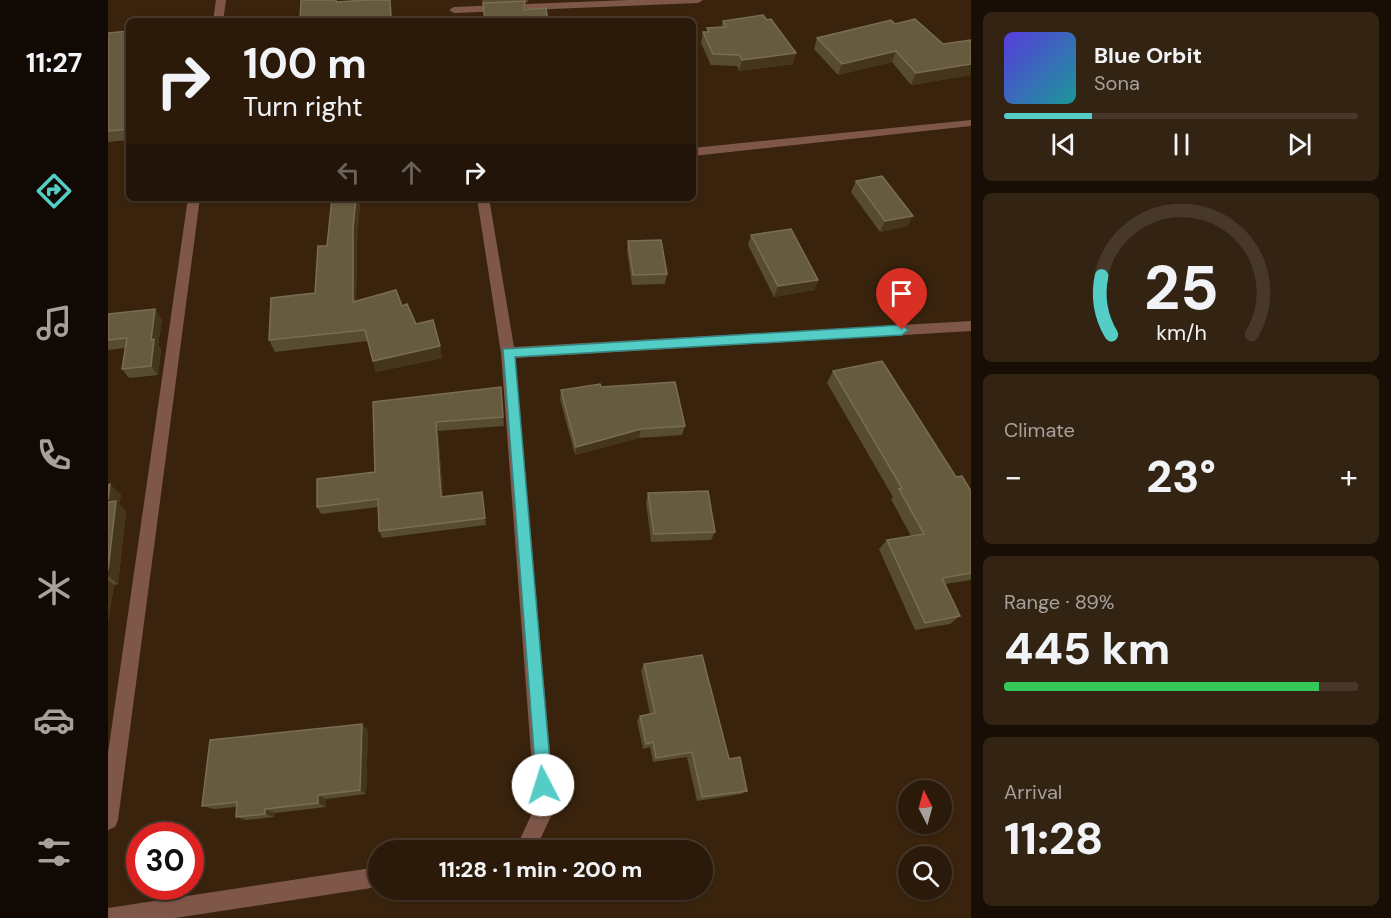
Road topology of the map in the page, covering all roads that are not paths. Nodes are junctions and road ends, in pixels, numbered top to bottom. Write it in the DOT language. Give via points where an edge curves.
graph roads {
  1 [pos="221,0"];
  2 [pos="699,0"];
  3 [pos="454,10"];
  4 [pos="218,18"];
  5 [pos="971,123"];
  6 [pos="696,152"];
  7 [pos="194,201"];
  8 [pos="483,201"];
  9 [pos="971,326"];
  10 [pos="508,353"];
  11 [pos="108,820"];
  12 [pos="530,840"];
  13 [pos="368,879"];
  14 [pos="108,918"];
  1 -- 4 [label="street"];
  2 -- 3 [label="street"];
  5 -- 6 [label="street"];
  7 -- 11 [label="street"];
  8 -- 10 [label="street"];
  9 -- 10 [label="street"];
  10 -- 12 [label="street" via="545,808"];
  13 -- 14 [label="street"];
}
